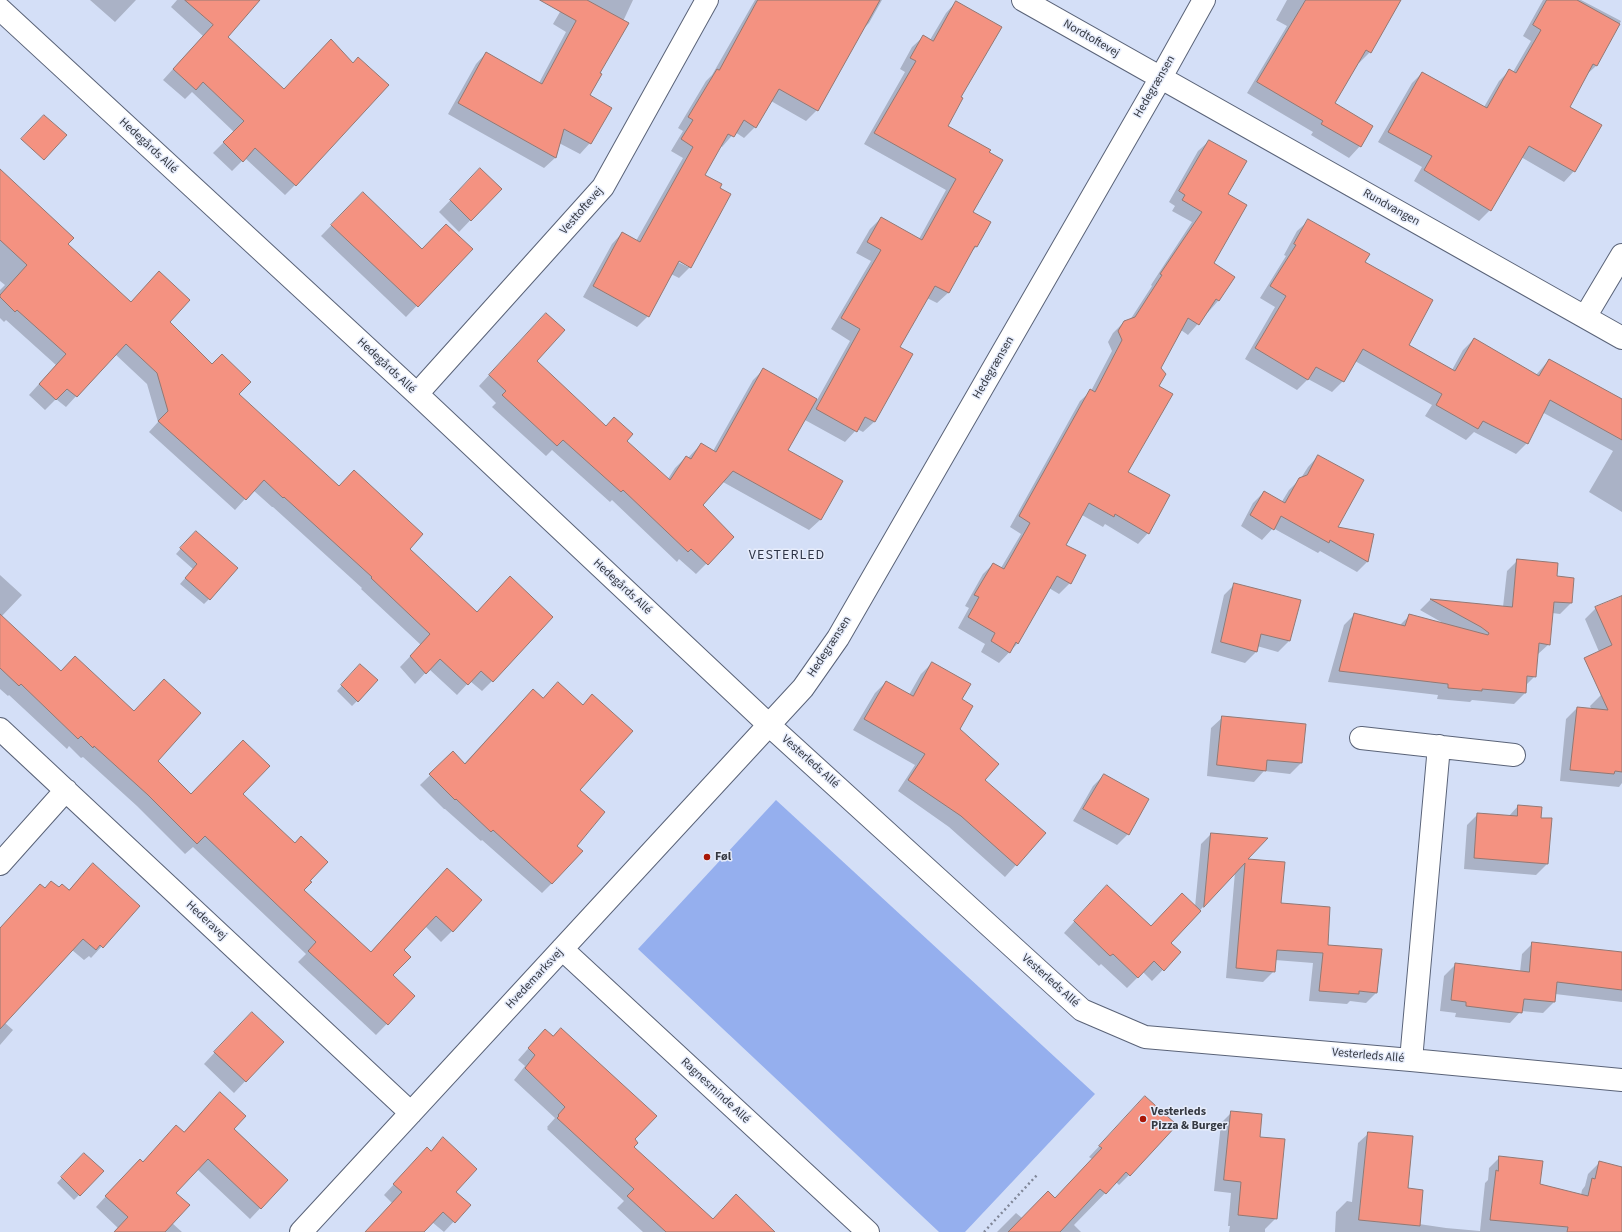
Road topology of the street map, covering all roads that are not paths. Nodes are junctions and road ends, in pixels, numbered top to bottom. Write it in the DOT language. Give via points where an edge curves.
graph roads {
  1 [pos="707,0"];
  2 [pos="1022,0"];
  3 [pos="1204,0"];
  4 [pos="0,9"];
  5 [pos="1160,79"];
  6 [pos="1622,256"];
  7 [pos="1585,317"];
  8 [pos="1622,338"];
  9 [pos="417,394"];
  10 [pos="769,725"];
  11 [pos="0,729"];
  12 [pos="1362,738"];
  13 [pos="1439,746"];
  14 [pos="1514,755"];
  15 [pos="66,790"];
  16 [pos="0,864"];
  17 [pos="562,949"];
  18 [pos="1411,1060"];
  19 [pos="1622,1080"];
  20 [pos="411,1113"];
  21 [pos="301,1232"];
  22 [pos="868,1232"];
  1 -- 9 [label="street, Vesttoftevej" via="603,187"];
  2 -- 5 [label="street, Nordtoftevej"];
  3 -- 5 [label="street, Hedegrænsen"];
  4 -- 9 [label="street, Hedegårds Allé"];
  5 -- 7 [label="street, Rundvangen"];
  5 -- 10 [label="street, Hedegrænsen" via="838,638 803,688"];
  6 -- 7 [label="street"];
  7 -- 8 [label="street, Rundvangen"];
  9 -- 10 [label="street, Hedegårds Allé"];
  10 -- 17 [label="street, Hvedemarksvej"];
  10 -- 18 [label="street, Vesterleds Allé" via="1082,1010 1145,1037"];
  11 -- 15 [label="street, Hederavej"];
  12 -- 13 [label="street"];
  13 -- 14 [label="street"];
  13 -- 18 [label="street, Vesterleds Allé"];
  15 -- 16 [label="street"];
  15 -- 20 [label="street, Hederavej"];
  17 -- 20 [label="street, Hvedemarksvej"];
  17 -- 22 [label="street, Ragnesminde Allé"];
  18 -- 19 [label="street, Vesterleds Allé"];
  20 -- 21 [label="street, Hvedemarksvej"];
}
